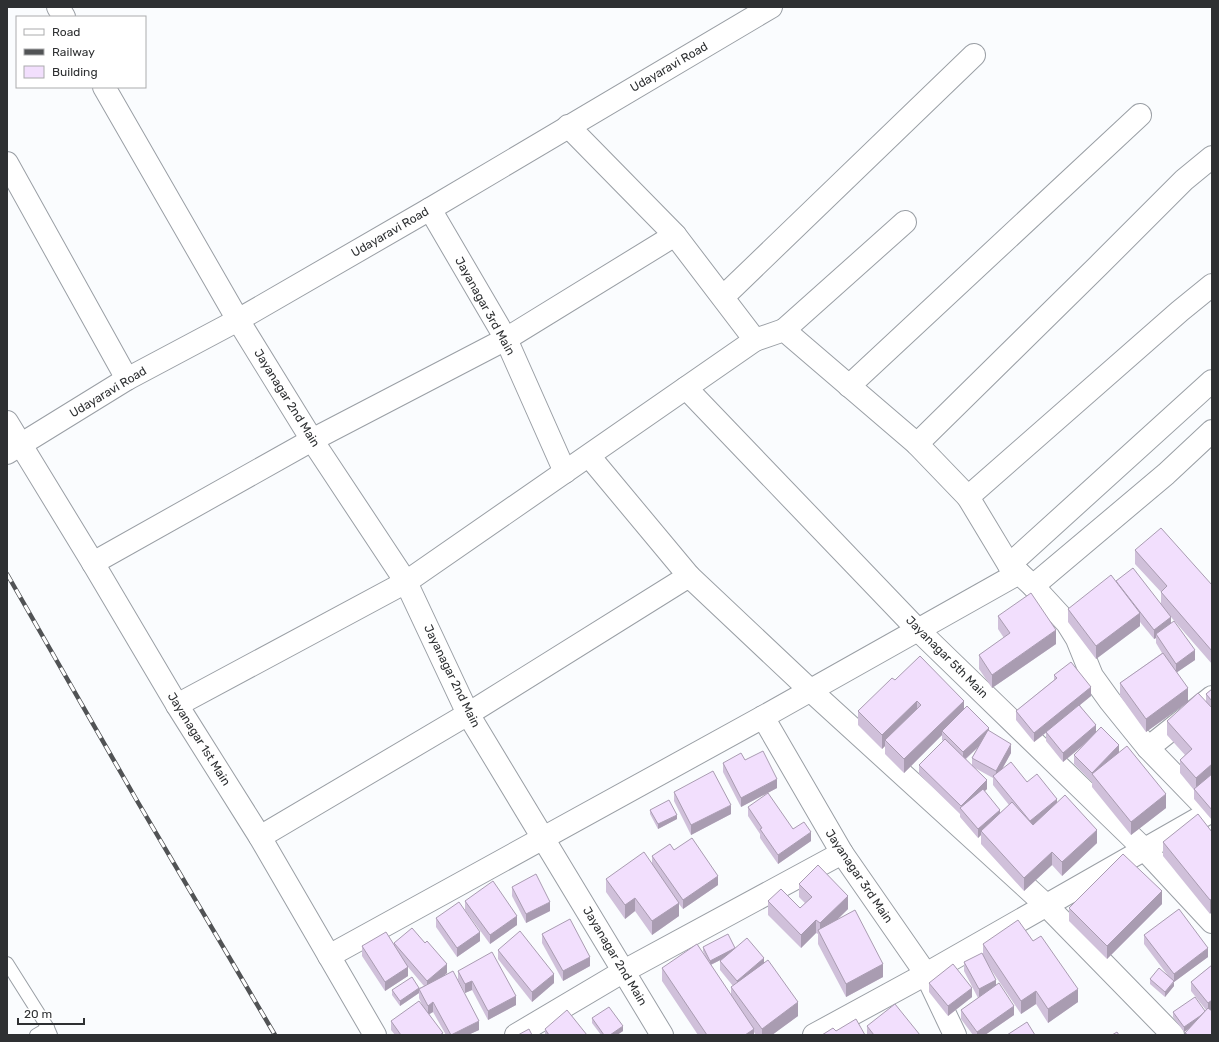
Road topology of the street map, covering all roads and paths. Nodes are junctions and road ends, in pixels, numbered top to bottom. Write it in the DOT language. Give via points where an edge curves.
graph roads {
  1 [pos="58,7"];
  2 [pos="771,7"];
  3 [pos="63,16"];
  4 [pos="974,55"];
  5 [pos="105,88"];
  6 [pos="1140,115"];
  7 [pos="568,126"];
  8 [pos="1212,157"];
  9 [pos="7,163"];
  10 [pos="430,209"];
  11 [pos="905,222"];
  12 [pos="676,235"];
  13 [pos="1212,285"];
  14 [pos="723,297"];
  15 [pos="238,320"];
  16 [pos="784,330"];
  17 [pos="506,339"];
  18 [pos="755,340"];
  19 [pos="127,379"];
  20 [pos="1212,381"];
  21 [pos="849,386"];
  22 [pos="686,388"];
  23 [pos="7,422"];
  24 [pos="1212,432"];
  25 [pos="312,440"];
  26 [pos="917,444"];
  27 [pos="14,449"];
  28 [pos="589,456"];
  29 [pos="565,472"];
  30 [pos="968,497"];
  31 [pos="93,563"];
  32 [pos="1020,575"];
  33 [pos="689,576"];
  34 [pos="406,582"];
  35 [pos="918,630"];
  36 [pos="810,690"];
  37 [pos="1212,697"];
  38 [pos="177,705"];
  39 [pos="468,714"];
  40 [pos="763,717"];
  41 [pos="1148,748"];
  42 [pos="1211,814"];
  43 [pos="260,836"];
  44 [pos="543,838"];
  45 [pos="1145,850"];
  46 [pos="842,853"];
  47 [pos="1047,906"];
  48 [pos="1212,922"];
  49 [pos="329,956"];
  50 [pos="7,963"];
  51 [pos="624,971"];
  52 [pos="926,974"];
  53 [pos="50,1032"];
  54 [pos="36,1035"];
  55 [pos="375,1035"];
  56 [pos="516,1035"];
  57 [pos="662,1035"];
  58 [pos="814,1035"];
  59 [pos="955,1035"];
  60 [pos="1173,1035"];
  1 -- 3 [label="street"];
  2 -- 7 [label="street, Udayaravi Road"];
  4 -- 14 [label="street"];
  5 -- 15 [label="street, Jayanagar 2nd Main"];
  6 -- 21 [label="street"];
  7 -- 10 [label="street, Udayaravi Road"];
  7 -- 12 [label="street"];
  8 -- 26 [label="street" via="1184,180"];
  9 -- 19 [label="street"];
  10 -- 15 [label="street, Udayaravi Road"];
  10 -- 17 [label="street, Jayanagar 3rd Main"];
  11 -- 16 [label="street"];
  12 -- 14 [label="street"];
  12 -- 17 [label="street"];
  13 -- 30 [label="street"];
  14 -- 18 [label="street"];
  15 -- 19 [label="street, Udayaravi Road"];
  15 -- 25 [label="street, Jayanagar 2nd Main"];
  16 -- 18 [label="street"];
  16 -- 21 [label="street"];
  17 -- 25 [label="street"];
  17 -- 29 [label="street, Jayanagar 3rd Main"];
  18 -- 22 [label="street"];
  19 -- 27 [label="street, Udayaravi Road"];
  20 -- 32 [label="street"];
  21 -- 26 [label="street"];
  22 -- 28 [label="street"];
  22 -- 35 [label="street, Jayanagar 5th Main"];
  23 -- 27 [label="street, Jayanagar 1st Main"];
  24 -- 32 [label="street" via="1166,474"];
  25 -- 31 [label="street"];
  25 -- 34 [label="street, Jayanagar 2nd Main"];
  26 -- 30 [label="street"];
  27 -- 31 [label="street, Jayanagar 1st Main"];
  28 -- 29 [label="street"];
  28 -- 33 [label="street"];
  29 -- 34 [label="street"];
  30 -- 32 [label="street"];
  31 -- 38 [label="street, Jayanagar 1st Main"];
  32 -- 35 [label="street"];
  32 -- 41 [label="street" via="1073,618 1077,639 1092,676"];
  33 -- 36 [label="street"];
  33 -- 39 [label="street"];
  34 -- 38 [label="street"];
  34 -- 39 [label="street, Jayanagar 2nd Main"];
  35 -- 36 [label="street"];
  35 -- 45 [label="street, Jayanagar 5th Main"];
  36 -- 40 [label="street"];
  36 -- 47 [label="street"];
  37 -- 41 [label="street"];
  38 -- 43 [label="street, Jayanagar 1st Main"];
  39 -- 43 [label="street"];
  39 -- 44 [label="street, Jayanagar 2nd Main"];
  40 -- 44 [label="street"];
  40 -- 46 [label="street, Jayanagar 3rd Main"];
  41 -- 42 [label="street"];
  42 -- 45 [label="street"];
  43 -- 49 [label="street, Jayanagar 1st Main"];
  44 -- 49 [label="street"];
  44 -- 51 [label="street, Jayanagar 2nd Main"];
  45 -- 47 [label="street"];
  45 -- 48 [label="street, Jayanagar 5th Main"];
  46 -- 51 [label="street"];
  46 -- 52 [label="street, Jayanagar 3rd Main"];
  47 -- 52 [label="street"];
  47 -- 60 [label="street"];
  49 -- 55 [label="street, Jayanagar 1st Main"];
  50 -- 53 [label="lane"];
  51 -- 56 [label="street"];
  51 -- 57 [label="street, Jayanagar 2nd Main"];
  52 -- 58 [label="street"];
  52 -- 59 [label="street, Jayanagar 3rd Main"];
  53 -- 54 [label="lane"];
}
